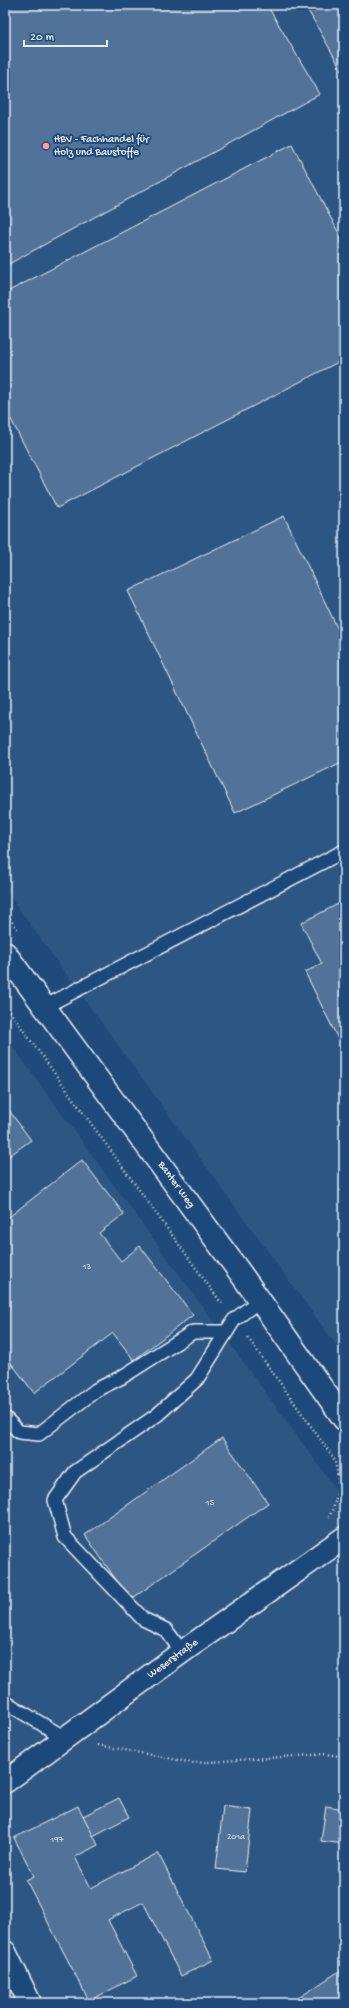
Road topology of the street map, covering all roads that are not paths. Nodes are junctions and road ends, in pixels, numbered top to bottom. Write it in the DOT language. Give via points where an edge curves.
graph roads {
  1 [pos="344,851"];
  2 [pos="5,953"];
  3 [pos="44,1007"];
  4 [pos="260,1300"];
  5 [pos="226,1332"];
  6 [pos="5,1418"];
  7 [pos="344,1419"];
  8 [pos="344,1538"];
  9 [pos="182,1652"];
  10 [pos="5,1702"];
  11 [pos="65,1738"];
  12 [pos="5,1782"];
  13 [pos="5,1952"];
  14 [pos="30,2003"];
  1 -- 3 [label="lane"];
  2 -- 3 [label="street, Banter Weg"];
  3 -- 4 [label="street, Banter Weg"];
  4 -- 5 [label="lane" via="234,1320"];
  4 -- 7 [label="street, Banter Weg"];
  5 -- 6 [label="lane" via="193,1332 122,1377 96,1390 40,1434 19,1432"];
  5 -- 9 [label="lane" via="197,1379 157,1415 75,1472 54,1500 65,1537 143,1619 166,1630"];
  8 -- 9 [label="street, Weserstraße"];
  9 -- 11 [label="street, Weserstraße"];
  10 -- 11 [label="lane"];
  11 -- 12 [label="street, Weserstraße"];
  13 -- 14 [label="street"];
}
